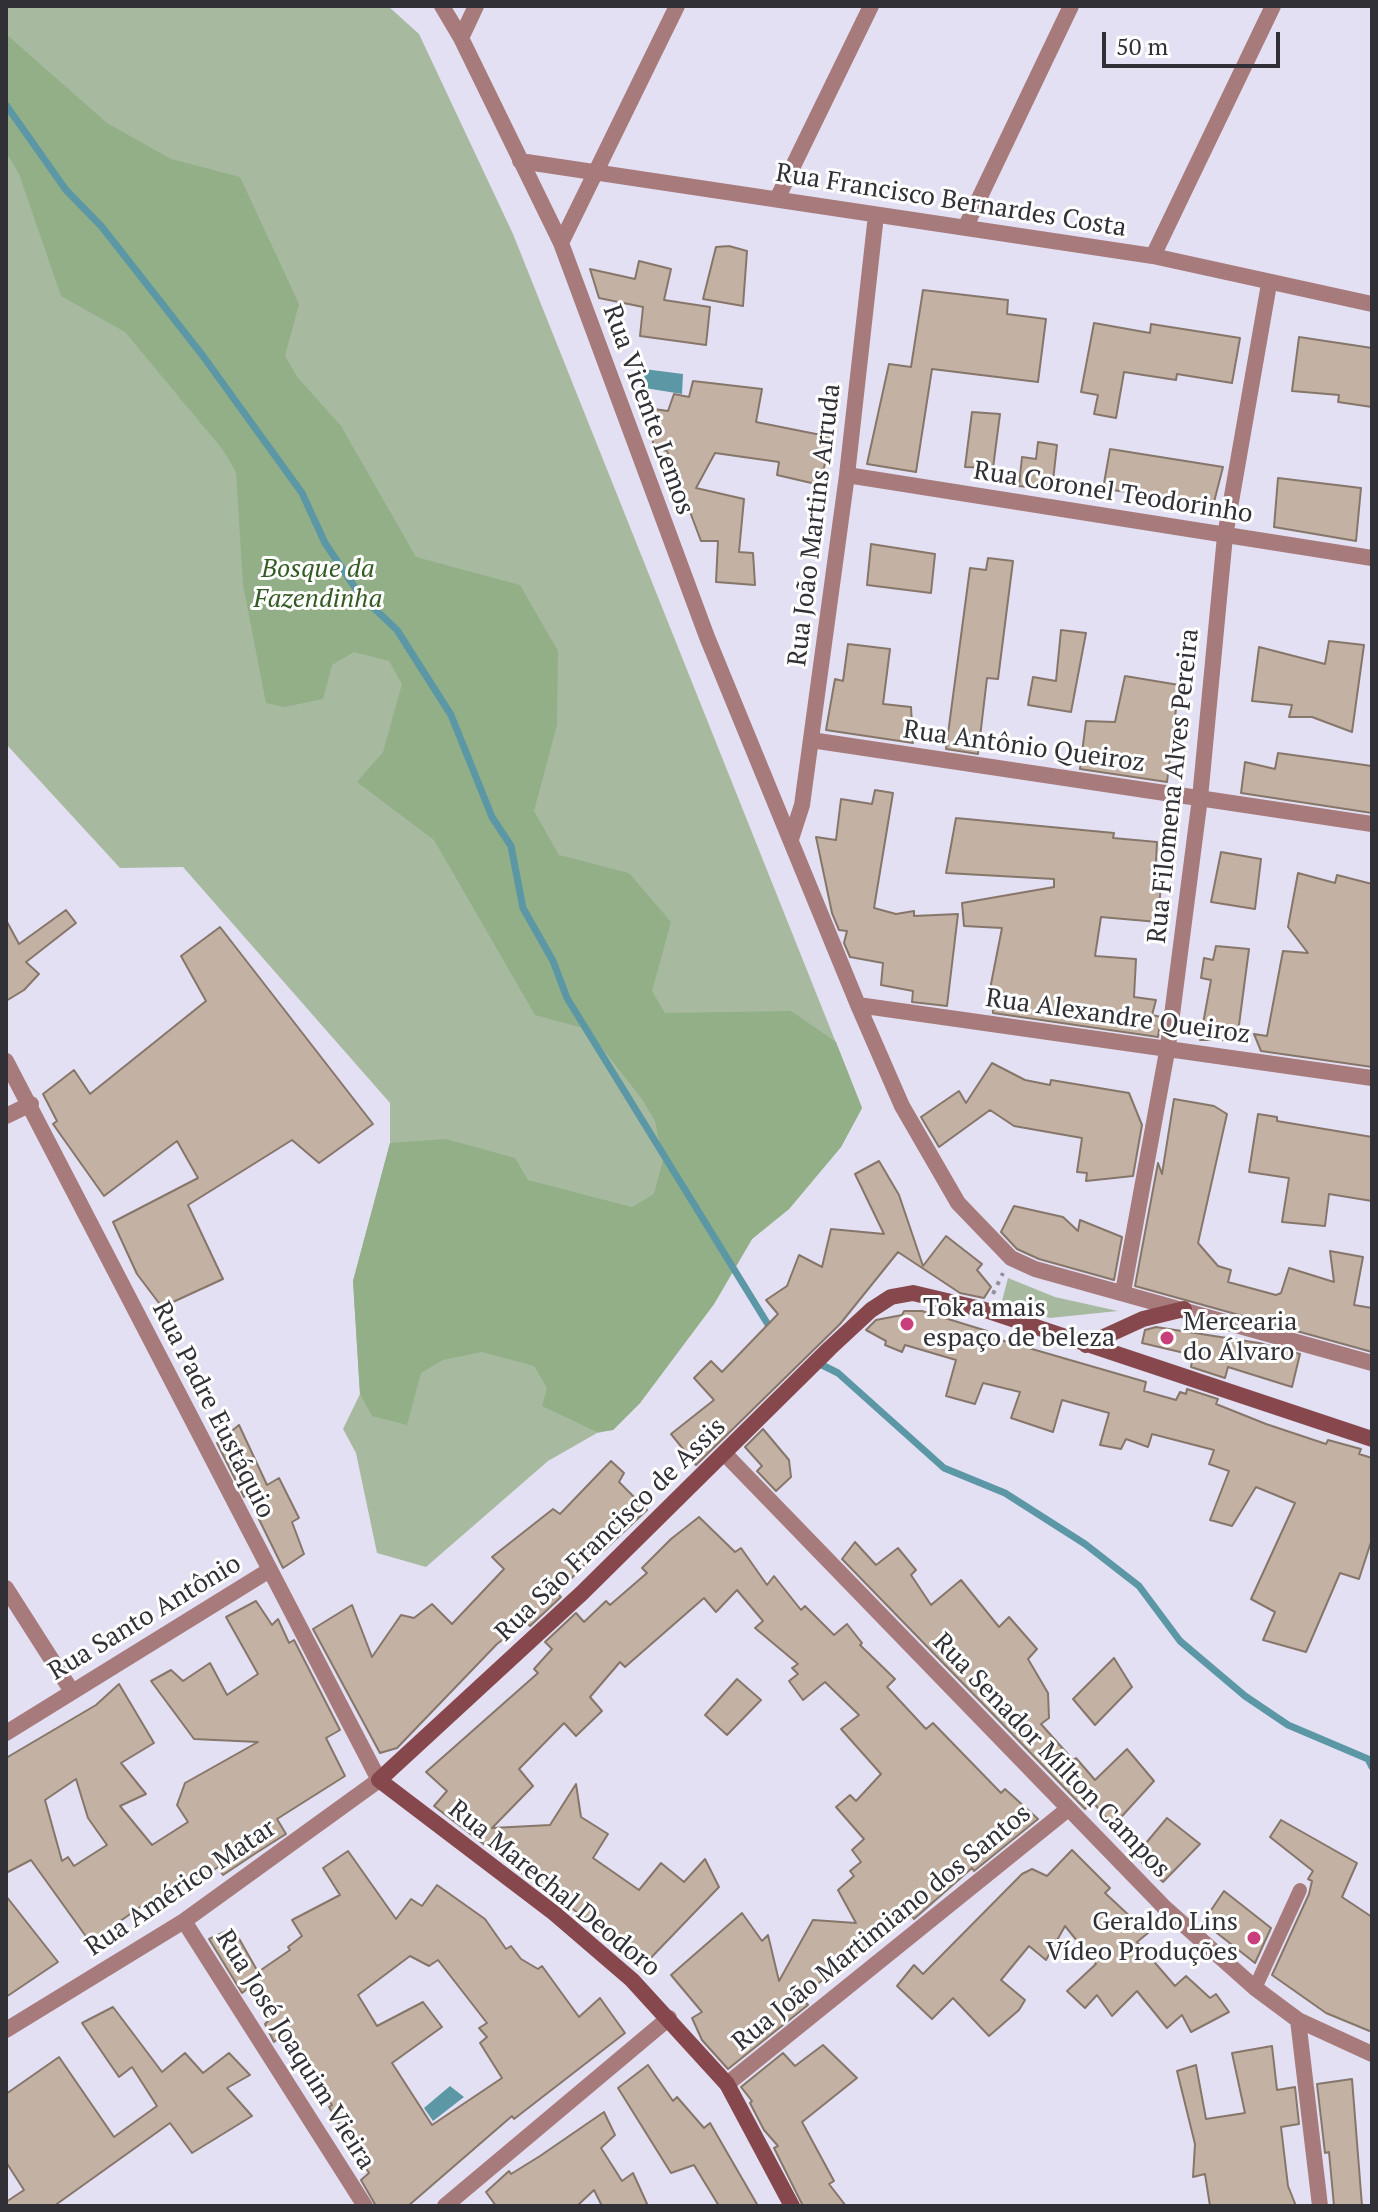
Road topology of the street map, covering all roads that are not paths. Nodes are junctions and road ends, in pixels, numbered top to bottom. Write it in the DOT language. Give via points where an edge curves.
graph roads {
  1 [pos="442,6"];
  2 [pos="476,6"];
  3 [pos="677,6"];
  4 [pos="871,6"];
  5 [pos="1071,6"];
  6 [pos="1273,6"];
  7 [pos="461,38"];
  8 [pos="520,161"];
  9 [pos="596,175"];
  10 [pos="777,199"];
  11 [pos="876,215"];
  12 [pos="965,228"];
  13 [pos="561,243"];
  14 [pos="1153,256"];
  15 [pos="1269,284"];
  16 [pos="1372,303"];
  17 [pos="847,475"];
  18 [pos="1225,536"];
  19 [pos="1372,558"];
  20 [pos="811,740"];
  21 [pos="1200,798"];
  22 [pos="1372,824"];
  23 [pos="791,839"];
  24 [pos="858,1005"];
  25 [pos="1168,1046"];
  26 [pos="6,1061"];
  27 [pos="1372,1078"];
  28 [pos="31,1104"];
  29 [pos="6,1116"];
  30 [pos="1123,1292"];
  31 [pos="1184,1309"];
  32 [pos="1086,1345"];
  33 [pos="1372,1363"];
  34 [pos="1372,1439"];
  35 [pos="725,1454"];
  36 [pos="268,1571"];
  37 [pos="6,1588"];
  38 [pos="71,1690"];
  39 [pos="6,1733"];
  40 [pos="379,1780"];
  41 [pos="1068,1809"];
  42 [pos="1300,1890"];
  43 [pos="184,1921"];
  44 [pos="1255,1988"];
  45 [pos="669,2018"];
  46 [pos="1298,2020"];
  47 [pos="6,2030"];
  48 [pos="1372,2054"];
  49 [pos="727,2084"];
  50 [pos="365,2206"];
  51 [pos="445,2206"];
  52 [pos="792,2206"];
  53 [pos="1320,2206"];
  1 -- 7 [label="street, Rua Vicente Lemos"];
  2 -- 7 [label="street"];
  3 -- 9 [label="street"];
  4 -- 10 [label="street"];
  5 -- 12 [label="street"];
  6 -- 14 [label="street"];
  7 -- 8 [label="street, Rua Vicente Lemos"];
  8 -- 9 [label="street, Rua Francisco Bernardes Costa"];
  8 -- 13 [label="street, Rua Vicente Lemos"];
  9 -- 10 [label="street, Rua Francisco Bernardes Costa"];
  9 -- 13 [label="street"];
  10 -- 11 [label="street, Rua Francisco Bernardes Costa"];
  11 -- 12 [label="street, Rua Francisco Bernardes Costa"];
  11 -- 17 [label="street, Rua João Martins Arruda"];
  12 -- 14 [label="street, Rua Francisco Bernardes Costa"];
  13 -- 23 [label="street, Rua Vicente Lemos" via="707,637"];
  14 -- 15 [label="street, Rua Francisco Bernardes Costa"];
  15 -- 16 [label="street, Rua Francisco Bernardes Costa"];
  15 -- 18 [label="street, Rua Filomena Alves Pereira"];
  17 -- 18 [label="street, Rua Coronel Teodorinho"];
  17 -- 20 [label="street, Rua João Martins Arruda"];
  18 -- 19 [label="street, Rua Coronel Teodorinho"];
  18 -- 21 [label="street, Rua Filomena Alves Pereira"];
  20 -- 21 [label="street, Rua Antônio Queiroz"];
  20 -- 23 [label="street, Rua João Martins Arruda" via="802,805"];
  21 -- 22 [label="street, Rua Antônio Queiroz"];
  21 -- 25 [label="street, Rua Filomena Alves Pereira"];
  23 -- 24 [label="street, Rua Vicente Lemos"];
  24 -- 25 [label="street, Rua Alexandre Queiroz"];
  24 -- 30 [label="street, Rua Vicente Lemos" via="902,1106 958,1203 1011,1258"];
  25 -- 27 [label="street, Rua Alexandre Queiroz"];
  25 -- 30 [label="street, Rua Filomena Alves Pereira"];
  26 -- 28 [label="street, Rua Padre Eustáquio"];
  28 -- 29 [label="street"];
  28 -- 36 [label="street, Rua Padre Eustáquio"];
  30 -- 31 [label="street"];
  31 -- 32 [label="street" via="1143,1319"];
  31 -- 33 [label="street"];
  32 -- 34 [label="street, Rua São Francisco de Assis"];
  32 -- 35 [label="street, Rua São Francisco de Assis" via="985,1310 913,1293 891,1297 830,1348"];
  35 -- 40 [label="street, Rua São Francisco de Assis"];
  35 -- 41 [label="street, Rua Senador Milton Campos"];
  36 -- 38 [label="street, Rua Santo Antônio"];
  36 -- 40 [label="street, Rua Padre Eustáquio"];
  37 -- 38 [label="street"];
  38 -- 39 [label="street, Rua Santo Antônio"];
  40 -- 43 [label="street, Rua Américo Matar"];
  40 -- 45 [label="street, Rua Marechal Deodoro" via="554,1913"];
  41 -- 44 [label="street, Rua Senador Milton Campos" via="1165,1908"];
  41 -- 49 [label="street, Rua João Martimiano dos Santos"];
  42 -- 44 [label="lane"];
  43 -- 47 [label="street, Rua Américo Matar"];
  43 -- 50 [label="street, Rua José Joaquim Vieira"];
  44 -- 46 [label="street, Rua Senador Milton Campos"];
  45 -- 49 [label="street, Rua Marechal Deodoro"];
  45 -- 51 [label="street"];
  46 -- 48 [label="street, Rua Senador Milton Campos"];
  46 -- 53 [label="street"];
  49 -- 52 [label="street, Rua Marechal Deodoro"];
}
